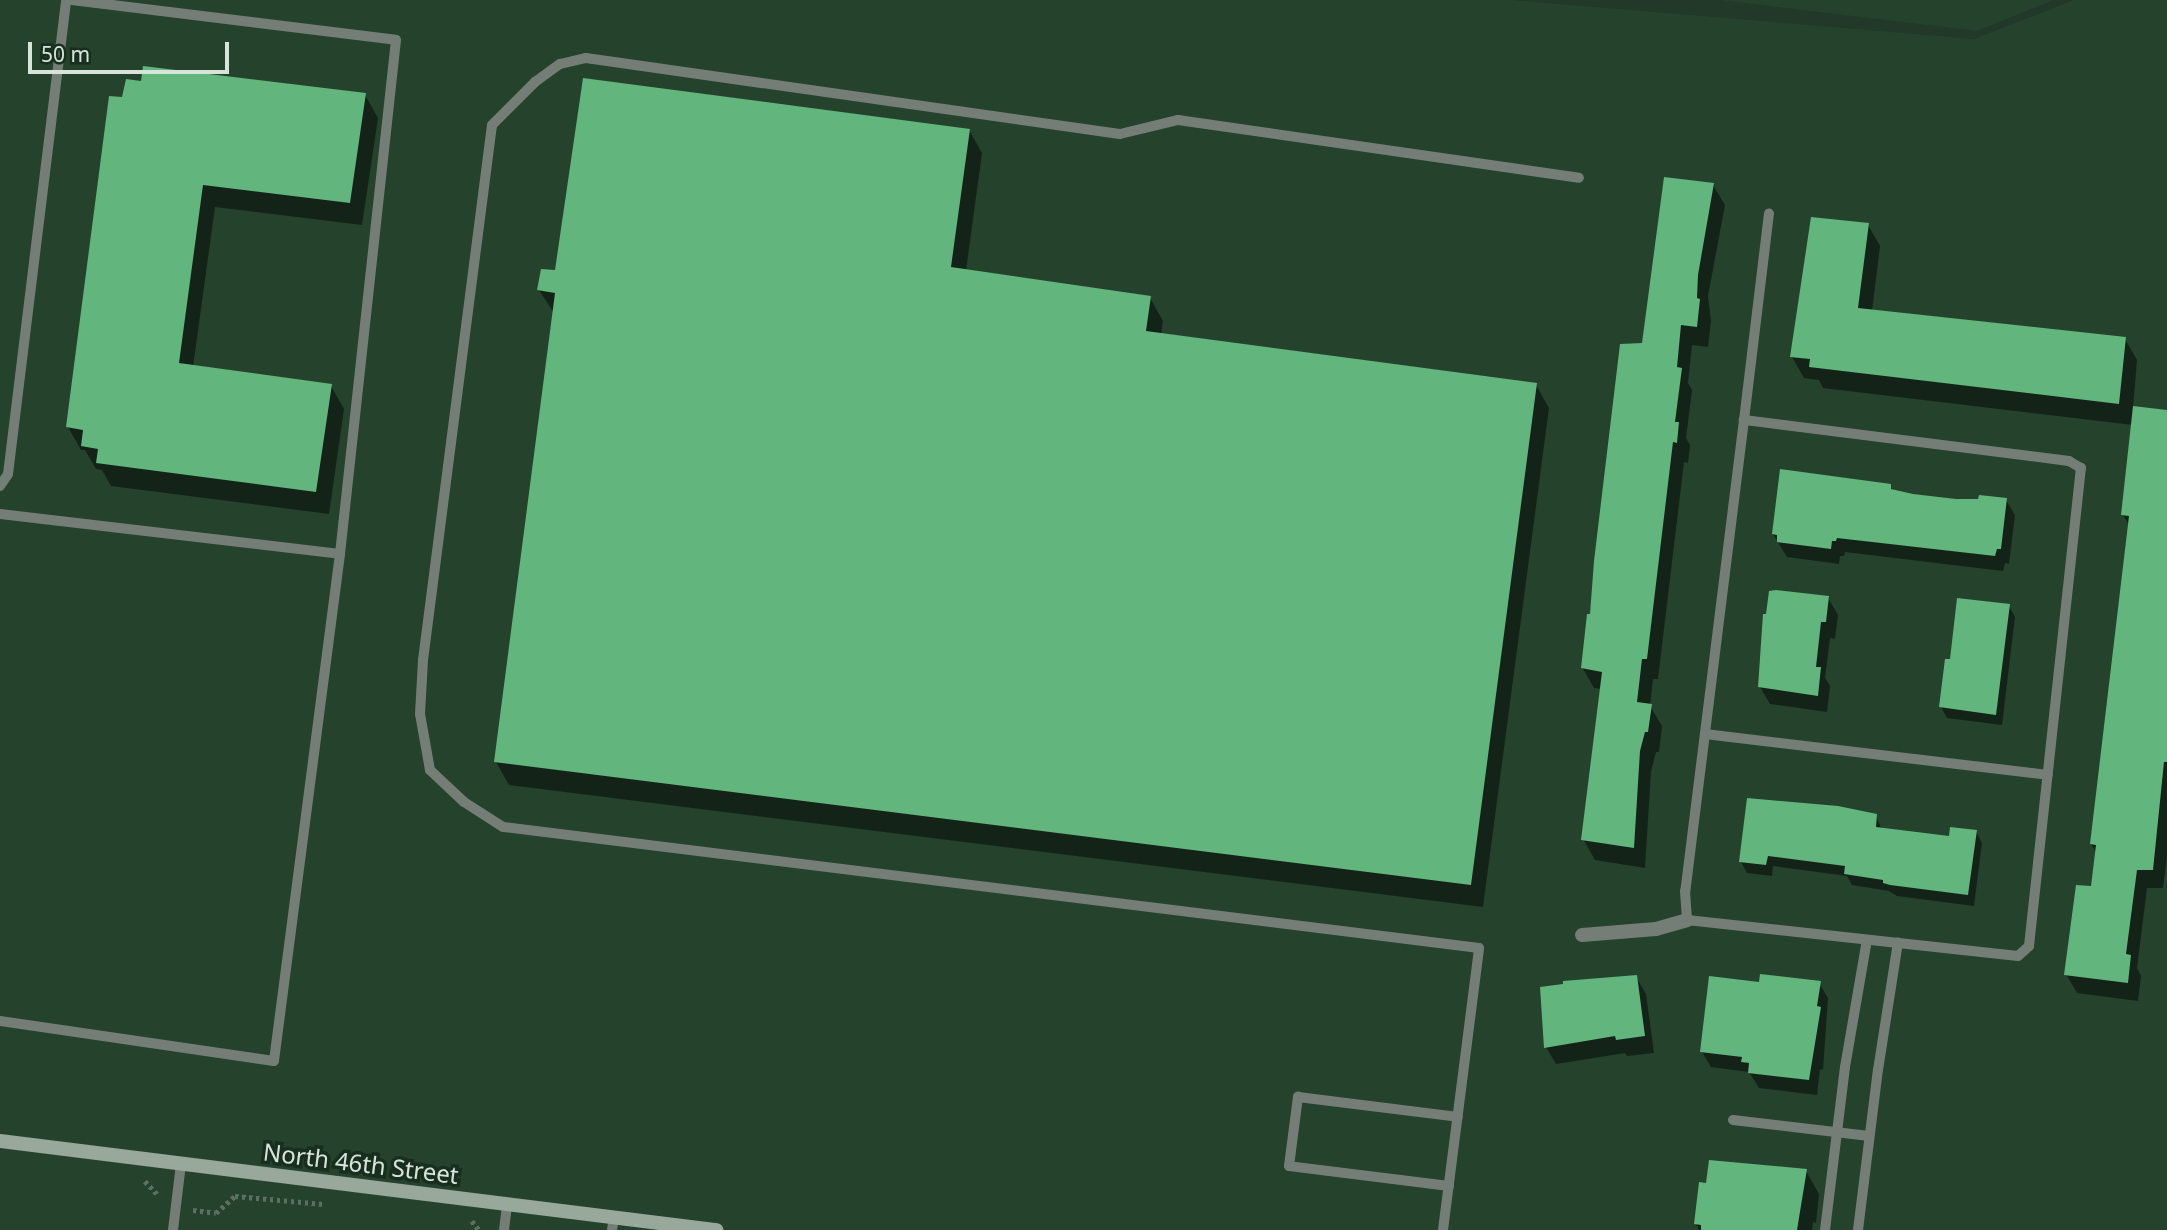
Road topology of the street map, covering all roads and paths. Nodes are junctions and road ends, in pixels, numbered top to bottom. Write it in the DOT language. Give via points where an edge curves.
graph roads {
  1 [pos="65,0"];
  2 [pos="72,0"];
  3 [pos="1579,177"];
  4 [pos="1769,214"];
  5 [pos="1744,420"];
  6 [pos="0,486"];
  7 [pos="0,514"];
  8 [pos="340,554"];
  9 [pos="1704,734"];
  10 [pos="2048,775"];
  11 [pos="1687,920"];
  12 [pos="1582,936"];
  13 [pos="1867,940"];
  14 [pos="1898,943"];
  15 [pos="0,1021"];
  16 [pos="1458,1117"];
  17 [pos="1733,1120"];
  18 [pos="1836,1132"];
  19 [pos="1869,1136"];
  20 [pos="0,1141"];
  21 [pos="181,1164"];
  22 [pos="1449,1186"];
  23 [pos="507,1204"];
  24 [pos="332,1205"];
  25 [pos="175,1208"];
  26 [pos="613,1224"];
  27 [pos="173,1230"];
  28 [pos="504,1230"];
  29 [pos="716,1230"];
  30 [pos="1443,1230"];
  31 [pos="1825,1230"];
  32 [pos="1858,1230"];
  1 -- 6 [label="lane" via="8,474"];
  2 -- 8 [label="lane" via="396,40"];
  3 -- 16 [label="lane" via="1178,120 1120,134 586,58 560,64 492,125 423,660 420,714 430,770 464,802 503,827 1479,947"];
  4 -- 5 [label="lane"];
  5 -- 9 [label="lane"];
  5 -- 10 [label="lane" via="2069,461 2081,468"];
  7 -- 8 [label="lane"];
  8 -- 15 [label="lane" via="274,1061"];
  9 -- 10 [label="lane"];
  9 -- 11 [label="lane" via="1685,891"];
  10 -- 14 [label="lane" via="2029,946 2018,956"];
  11 -- 12 [label="street" via="1656,929"];
  11 -- 13 [label="lane"];
  13 -- 14 [label="lane"];
  13 -- 18 [label="lane"];
  14 -- 19 [label="lane"];
  16 -- 22 [label="lane"];
  16 -- 22 [label="lane" via="1298,1097 1296,1110 1289,1166"];
  17 -- 18 [label="lane"];
  18 -- 19 [label="lane"];
  18 -- 31 [label="lane"];
  19 -- 32 [label="lane"];
  20 -- 21 [label="street, North 46th Street"];
  21 -- 23 [label="street, North 46th Street"];
  21 -- 25 [label="lane"];
  22 -- 30 [label="lane"];
  23 -- 26 [label="street, North 46th Street"];
  23 -- 28 [label="lane"];
  24 -- 25 [label="path" via="235,1196 216,1213"];
  25 -- 27 [label="lane"];
  26 -- 29 [label="street, North 46th Street"];
}
